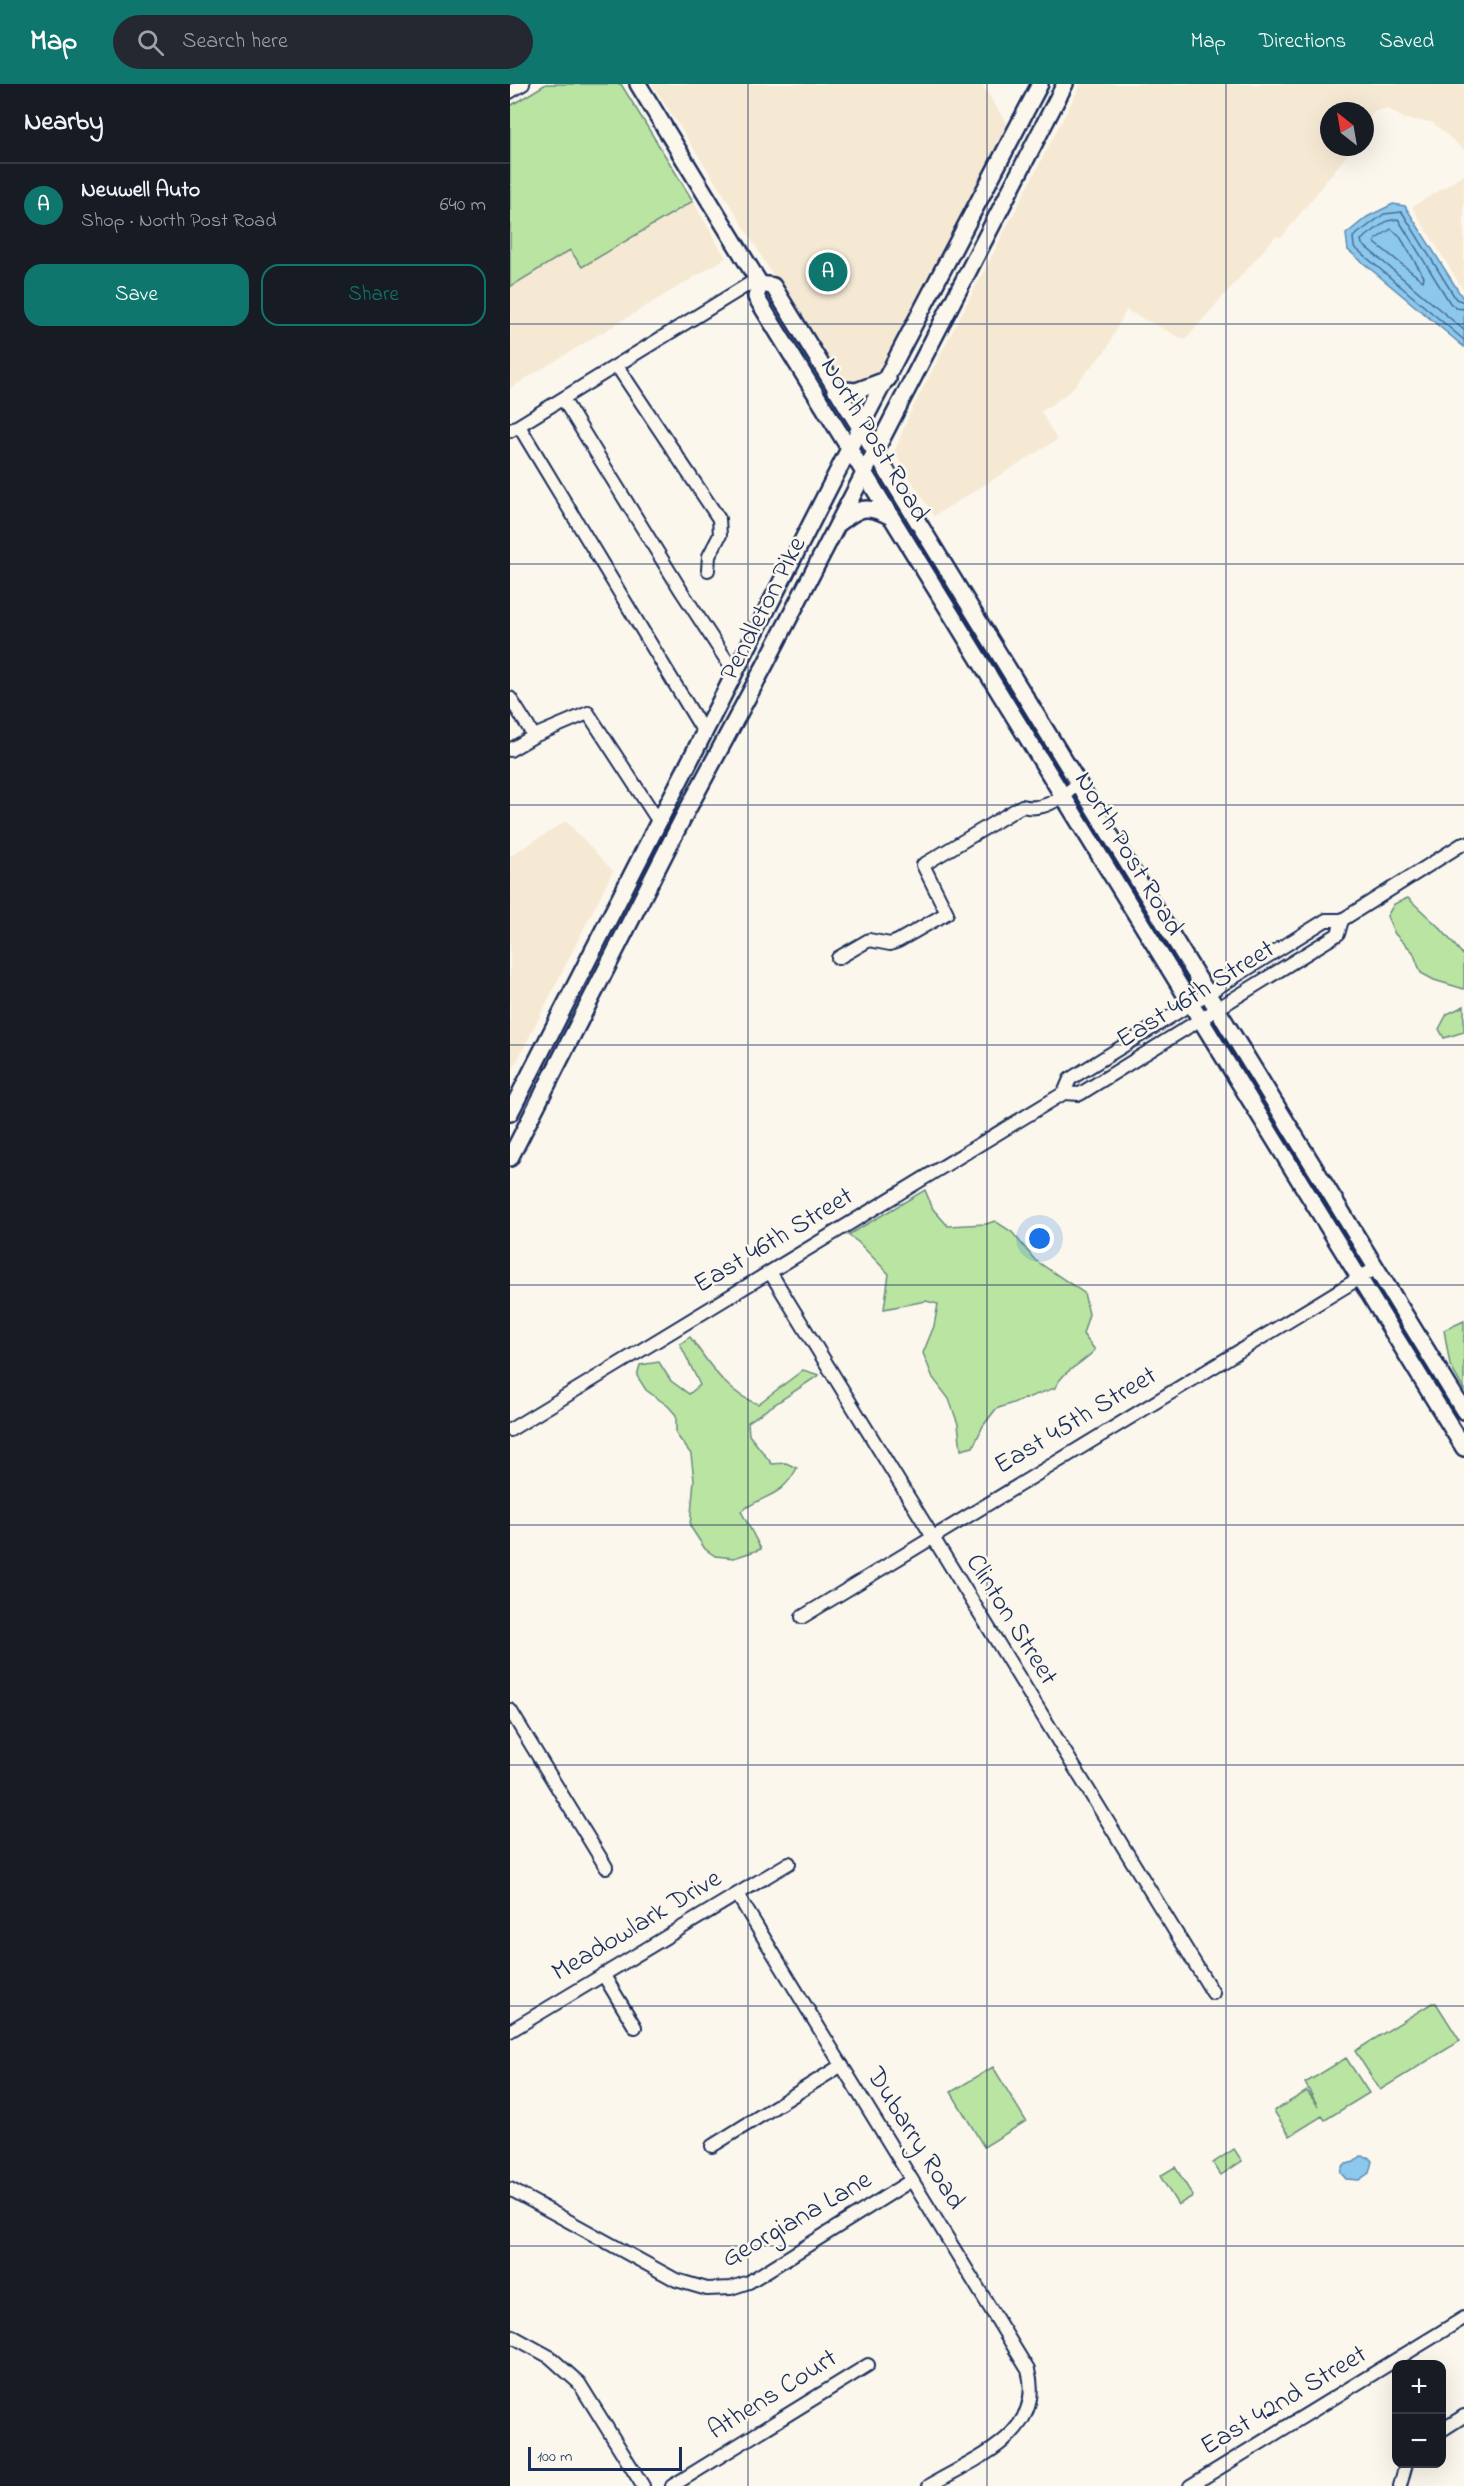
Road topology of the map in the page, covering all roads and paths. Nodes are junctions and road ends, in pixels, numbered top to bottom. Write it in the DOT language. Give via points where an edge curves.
graph roads {
  1 [pos="523,84"];
  2 [pos="638,84"];
  3 [pos="1040,84"];
  4 [pos="1065,84"];
  5 [pos="510,92"];
  6 [pos="758,281"];
  7 [pos="617,366"];
  8 [pos="888,379"];
  9 [pos="835,389"];
  10 [pos="563,399"];
  11 [pos="514,428"];
  12 [pos="860,429"];
  13 [pos="849,449"];
  14 [pos="874,451"];
  15 [pos="863,471"];
  16 [pos="891,517"];
  17 [pos="834,527"];
  18 [pos="708,570"];
  19 [pos="737,671"];
  20 [pos="510,698"];
  21 [pos="705,734"];
  22 [pos="534,736"];
  23 [pos="510,750"];
  24 [pos="1078,784"];
  25 [pos="1062,796"];
  26 [pos="659,822"];
  27 [pos="1464,843"];
  28 [pos="1342,920"];
  29 [pos="838,958"];
  30 [pos="1206,994"];
  31 [pos="1190,1005"];
  32 [pos="1217,1011"];
  33 [pos="1200,1021"];
  34 [pos="1064,1093"];
  35 [pos="511,1108"];
  36 [pos="531,1116"];
  37 [pos="510,1158"];
  38 [pos="1376,1268"];
  39 [pos="770,1272"];
  40 [pos="1359,1278"];
  41 [pos="1464,1411"];
  42 [pos="510,1430"];
  43 [pos="1464,1448"];
  44 [pos="931,1537"];
  45 [pos="802,1617"];
  46 [pos="510,1710"];
  47 [pos="789,1863"];
  48 [pos="606,1867"];
  49 [pos="737,1894"];
  50 [pos="603,1974"];
  51 [pos="1213,1993"];
  52 [pos="635,2027"];
  53 [pos="510,2031"];
  54 [pos="842,2065"];
  55 [pos="712,2146"];
  56 [pos="912,2180"];
  57 [pos="510,2189"];
  58 [pos="1464,2319"];
  59 [pos="510,2336"];
  60 [pos="868,2365"];
  61 [pos="1464,2416"];
  62 [pos="1446,2427"];
  63 [pos="1405,2468"];
  64 [pos="643,2486"];
  65 [pos="672,2486"];
  66 [pos="929,2486"];
  67 [pos="1190,2486"];
  68 [pos="1400,2486"];
  1 -- 5 [label="street"];
  2 -- 6 [label="main road, North Post Road"];
  3 -- 8 [label="main road, Pendleton Pike"];
  4 -- 14 [label="main road, Pendleton Pike"];
  6 -- 7 [label="street"];
  6 -- 9 [label="main road, North Post Road" via="773,286"];
  6 -- 13 [label="main road, North Post Road" via="756,297"];
  7 -- 10 [label="street"];
  7 -- 18 [label="street" via="719,519 720,535 709,556"];
  8 -- 9 [label="main road" via="856,391"];
  8 -- 12 [label="main road, Pendleton Pike"];
  9 -- 12 [label="main road, North Post Road"];
  10 -- 11 [label="street"];
  10 -- 19 [label="street" via="682,592"];
  11 -- 21 [label="street"];
  12 -- 13 [label="main road, Pendleton Pike"];
  12 -- 14 [label="main road, North Post Road"];
  13 -- 15 [label="main road, North Post Road"];
  13 -- 19 [label="main road, Pendleton Pike"];
  14 -- 15 [label="main road, Pendleton Pike"];
  14 -- 24 [label="main road, North Post Road"];
  15 -- 16 [label="main road, North Post Road"];
  15 -- 17 [label="main road, Pendleton Pike"];
  16 -- 17 [label="main road" via="868,508"];
  16 -- 25 [label="main road, North Post Road"];
  17 -- 36 [label="main road, Pendleton Pike"];
  19 -- 21 [label="main road, Pendleton Pike"];
  20 -- 22 [label="street"];
  21 -- 26 [label="main road, Pendleton Pike"];
  22 -- 23 [label="street"];
  22 -- 26 [label="street" via="588,713"];
  24 -- 25 [label="street"];
  24 -- 30 [label="main road, North Post Road"];
  25 -- 29 [label="street" via="1035,810 1022,806 923,866 947,913 898,941 890,944 869,940"];
  25 -- 31 [label="main road, North Post Road"];
  26 -- 35 [label="main road, Pendleton Pike"];
  27 -- 28 [label="street, East 46th Street"];
  28 -- 30 [label="street, East 46th Street" via="1326,920"];
  28 -- 32 [label="street, East 46th Street" via="1338,934"];
  30 -- 31 [label="street, East 46th Street"];
  30 -- 32 [label="main road, North Post Road"];
  31 -- 33 [label="main road, North Post Road"];
  31 -- 34 [label="street, East 46th Street" via="1070,1079"];
  32 -- 33 [label="street, East 46th Street"];
  32 -- 38 [label="main road, North Post Road"];
  33 -- 34 [label="street, East 46th Street" via="1080,1094"];
  33 -- 40 [label="main road, North Post Road"];
  34 -- 39 [label="street, East 46th Street"];
  35 -- 36 [label="street"];
  36 -- 37 [label="main road, Pendleton Pike"];
  38 -- 40 [label="street, East 45th Street"];
  38 -- 41 [label="main road, North Post Road"];
  39 -- 42 [label="street, East 46th Street"];
  39 -- 44 [label="street, Clinton Street"];
  40 -- 43 [label="main road, North Post Road"];
  40 -- 44 [label="street, East 45th Street"];
  44 -- 45 [label="street, East 45th Street"];
  44 -- 51 [label="street, Clinton Street"];
  46 -- 48 [label="street"];
  47 -- 49 [label="street, Meadowlark Drive"];
  49 -- 50 [label="street, Meadowlark Drive"];
  49 -- 54 [label="street, Dubarry Road"];
  50 -- 52 [label="street"];
  50 -- 53 [label="street, Meadowlark Drive"];
  54 -- 55 [label="street"];
  54 -- 56 [label="street, Dubarry Road"];
  56 -- 57 [label="street, Georgiana Lane" via="749,2282 716,2289 676,2280"];
  56 -- 66 [label="street, Dubarry Road" via="1024,2361 1032,2388 1027,2415 1009,2437"];
  58 -- 67 [label="street, East 42nd Street"];
  59 -- 64 [label="street" via="550,2357 579,2383"];
  60 -- 65 [label="street, Athens Court"];
  61 -- 62 [label="street"];
  63 -- 68 [label="street"];
}
